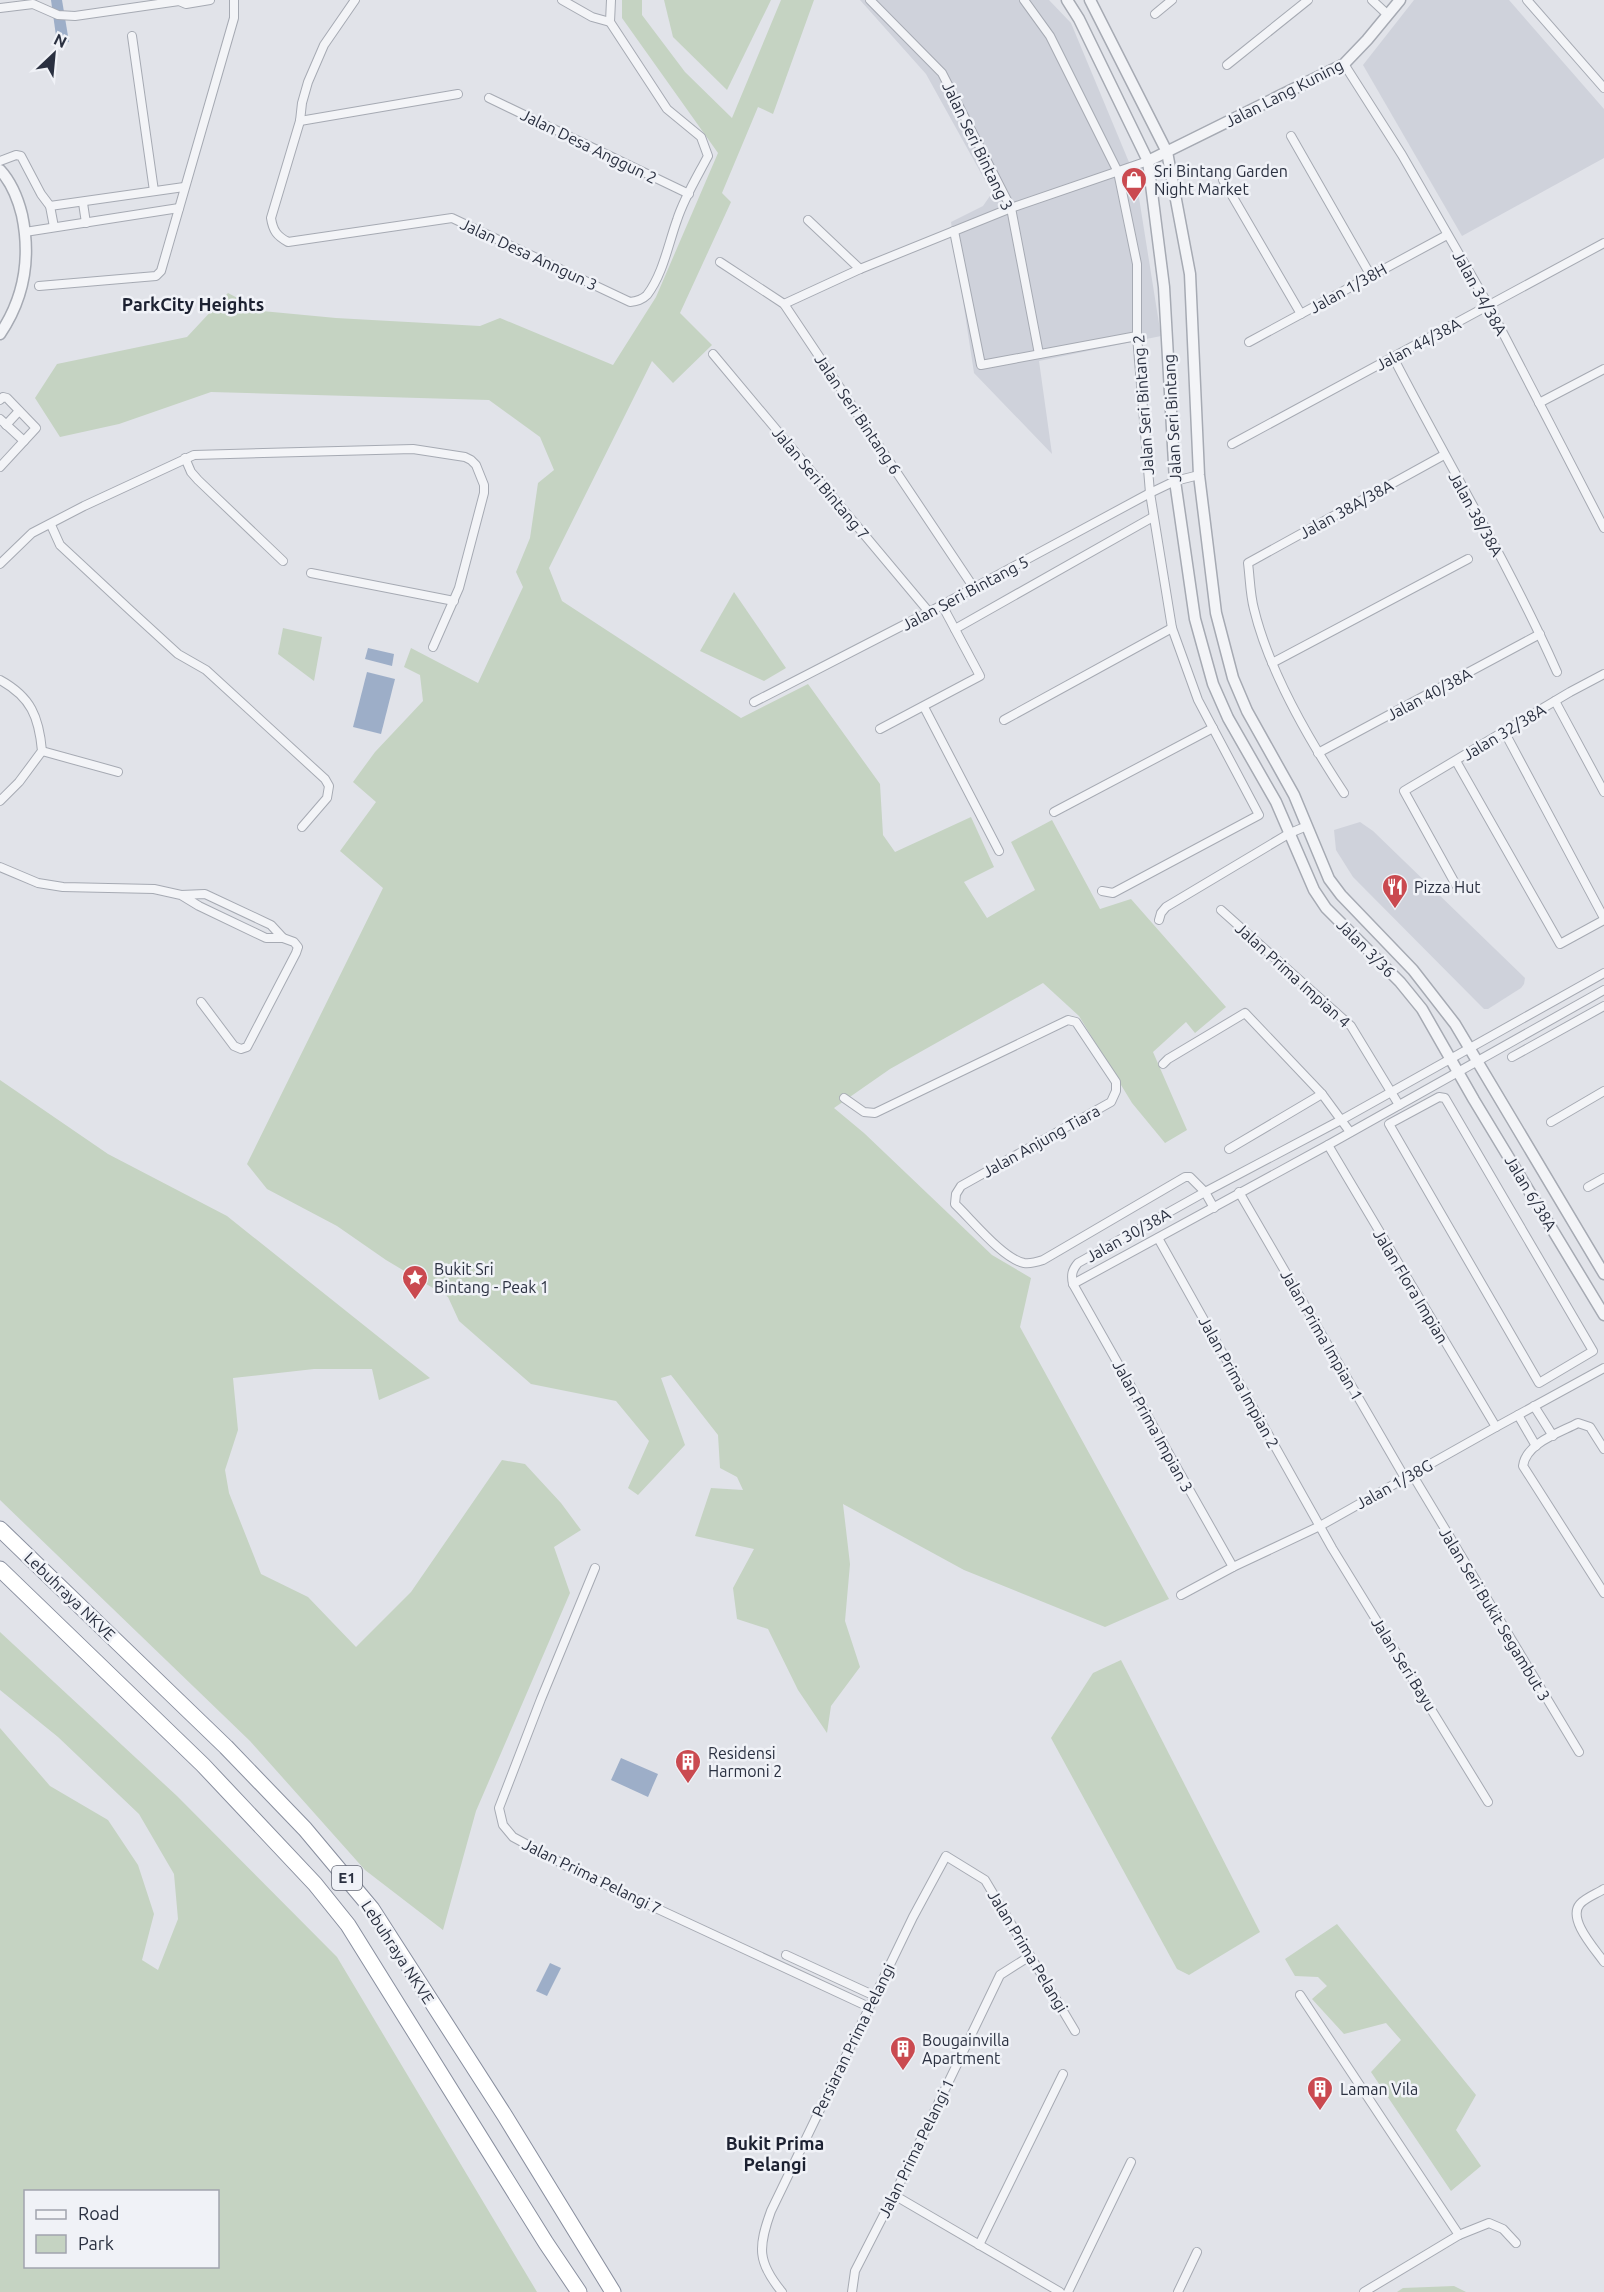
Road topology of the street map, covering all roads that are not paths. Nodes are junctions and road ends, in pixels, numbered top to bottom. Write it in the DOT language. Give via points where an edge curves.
graph roads {
  1 [pos="210,0"];
  2 [pos="225,0"];
  3 [pos="234,0"];
  4 [pos="355,0"];
  5 [pos="562,0"];
  6 [pos="611,0"];
  7 [pos="870,0"];
  8 [pos="1024,0"];
  9 [pos="1067,0"];
  10 [pos="1090,0"];
  11 [pos="1172,0"];
  12 [pos="1308,0"];
  13 [pos="1372,0"];
  14 [pos="1400,0"];
  15 [pos="1527,0"];
  16 [pos="180,1"];
  17 [pos="0,8"];
  18 [pos="1155,15"];
  19 [pos="1388,15"];
  20 [pos="610,22"];
  21 [pos="132,36"];
  22 [pos="1344,64"];
  23 [pos="1227,65"];
  24 [pos="1604,88"];
  25 [pos="458,94"];
  26 [pos="489,98"];
  27 [pos="300,121"];
  28 [pos="1291,136"];
  29 [pos="1167,152"];
  30 [pos="0,160"];
  31 [pos="1148,161"];
  32 [pos="0,170"];
  33 [pos="1118,172"];
  34 [pos="1223,180"];
  35 [pos="184,187"];
  36 [pos="154,191"];
  37 [pos="689,194"];
  38 [pos="83,203"];
  39 [pos="50,206"];
  40 [pos="179,208"];
  41 [pos="1011,208"];
  42 [pos="808,220"];
  43 [pos="86,223"];
  44 [pos="54,227"];
  45 [pos="954,231"];
  46 [pos="25,232"];
  47 [pos="1447,235"];
  48 [pos="1604,243"];
  49 [pos="720,262"];
  50 [pos="860,269"];
  51 [pos="1371,276"];
  52 [pos="39,286"];
  53 [pos="784,304"];
  54 [pos="1489,306"];
  55 [pos="1301,314"];
  56 [pos="0,334"];
  57 [pos="1137,336"];
  58 [pos="1249,342"];
  59 [pos="713,354"];
  60 [pos="1039,354"];
  61 [pos="1393,357"];
  62 [pos="1604,369"];
  63 [pos="2,398"];
  64 [pos="1539,403"];
  65 [pos="20,411"];
  66 [pos="3,422"];
  67 [pos="24,441"];
  68 [pos="1232,444"];
  69 [pos="1444,455"];
  70 [pos="185,458"];
  71 [pos="0,467"];
  72 [pos="1199,475"];
  73 [pos="1175,481"];
  74 [pos="1150,493"];
  75 [pos="1154,517"];
  76 [pos="51,525"];
  77 [pos="1604,528"];
  78 [pos="1468,559"];
  79 [pos="283,561"];
  80 [pos="0,564"];
  81 [pos="311,573"];
  82 [pos="974,588"];
  83 [pos="454,601"];
  84 [pos="942,605"];
  85 [pos="929,612"];
  86 [pos="1172,628"];
  87 [pos="955,629"];
  88 [pos="1540,634"];
  89 [pos="433,647"];
  90 [pos="1272,663"];
  91 [pos="1557,672"];
  92 [pos="1604,674"];
  93 [pos="0,680"];
  94 [pos="1555,701"];
  95 [pos="754,702"];
  96 [pos="924,707"];
  97 [pos="1004,720"];
  98 [pos="1213,728"];
  99 [pos="880,729"];
  100 [pos="1504,731"];
  101 [pos="42,751"];
  102 [pos="1318,753"];
  103 [pos="1456,761"];
  104 [pos="118,772"];
  105 [pos="1604,792"];
  106 [pos="1344,793"];
  107 [pos="0,801"];
  108 [pos="1054,812"];
  109 [pos="1307,826"];
  110 [pos="302,827"];
  111 [pos="1290,833"];
  112 [pos="999,851"];
  113 [pos="0,867"];
  114 [pos="1455,885"];
  115 [pos="1102,891"];
  116 [pos="181,895"];
  117 [pos="1221,910"];
  118 [pos="1604,919"];
  119 [pos="1159,920"];
  120 [pos="283,938"];
  121 [pos="1604,973"];
  122 [pos="1584,984"];
  123 [pos="1604,990"];
  124 [pos="1592,997"];
  125 [pos="201,1002"];
  126 [pos="1604,1006"];
  127 [pos="1469,1049"];
  128 [pos="1512,1057"];
  129 [pos="1451,1059"];
  130 [pos="1476,1062"];
  131 [pos="1163,1064"];
  132 [pos="1458,1072"];
  133 [pos="1604,1091"];
  134 [pos="1391,1092"];
  135 [pos="1322,1094"];
  136 [pos="844,1098"];
  137 [pos="1399,1105"];
  138 [pos="1383,1113"];
  139 [pos="1343,1119"];
  140 [pos="1551,1122"];
  141 [pos="1389,1124"];
  142 [pos="1350,1132"];
  143 [pos="1328,1146"];
  144 [pos="1229,1149"];
  145 [pos="1604,1178"];
  146 [pos="1588,1187"];
  147 [pos="1205,1192"];
  148 [pos="1239,1192"];
  149 [pos="1214,1208"];
  150 [pos="1158,1238"];
  151 [pos="1604,1274"];
  152 [pos="1073,1284"];
  153 [pos="1604,1315"];
  154 [pos="1604,1368"];
  155 [pos="1534,1406"];
  156 [pos="1518,1415"];
  157 [pos="1496,1426"];
  158 [pos="1553,1436"];
  159 [pos="1536,1446"];
  160 [pos="1604,1449"];
  161 [pos="1409,1476"];
  162 [pos="1320,1526"];
  163 [pos="0,1529"];
  164 [pos="1233,1567"];
  165 [pos="595,1568"];
  166 [pos="0,1569"];
  167 [pos="1604,1593"];
  168 [pos="1181,1595"];
  169 [pos="1579,1752"];
  170 [pos="1488,1802"];
  171 [pos="946,1856"];
  172 [pos="1604,1889"];
  173 [pos="786,1954"];
  174 [pos="1030,1956"];
  175 [pos="1604,1962"];
  176 [pos="1300,1995"];
  177 [pos="874,1996"];
  178 [pos="869,2007"];
  179 [pos="1076,2031"];
  180 [pos="1063,2074"];
  181 [pos="1131,2162"];
  182 [pos="894,2195"];
  183 [pos="1459,2235"];
  184 [pos="1516,2243"];
  185 [pos="980,2245"];
  186 [pos="1197,2252"];
  187 [pos="853,2291"];
  188 [pos="579,2292"];
  189 [pos="613,2292"];
  190 [pos="782,2292"];
  191 [pos="1060,2292"];
  192 [pos="1068,2292"];
  193 [pos="1178,2292"];
  194 [pos="1364,2292"];
  1 -- 16 [label="street" via="186,4"];
  2 -- 3 [label="street"];
  3 -- 35 [label="street" via="234,18"];
  4 -- 27 [label="street" via="324,45 308,82"];
  5 -- 20 [label="street"];
  6 -- 20 [label="street"];
  7 -- 41 [label="street, Jalan Seri Bintang 3" via="942,74"];
  8 -- 33 [label="street, Jalan Seri Bintang 2" via="1050,36"];
  9 -- 31 [label="street, Jalan Seri Bintang"];
  10 -- 29 [label="street, Jalan Seri Bintang"];
  11 -- 18 [label="street"];
  12 -- 23 [label="street"];
  13 -- 19 [label="street"];
  14 -- 19 [label="street, Jalan Lang Kuning"];
  15 -- 24 [label="street"];
  16 -- 17 [label="street" via="75,16 58,15 33,4"];
  19 -- 22 [label="street, Jalan Lang Kuning"];
  20 -- 37 [label="street" via="667,109 701,137 708,156"];
  21 -- 36 [label="street"];
  22 -- 29 [label="street, Jalan Lang Kuning"];
  22 -- 47 [label="street, Jalan 34/38A"];
  25 -- 27 [label="street"];
  26 -- 37 [label="street, Jalan Desa Anggun 2"];
  27 -- 37 [label="street, Jalan Desa Anngun 3" via="271,218 272,228 288,242 452,218 630,302 639,301 646,296 667,255 677,218"];
  28 -- 51 [label="street"];
  29 -- 31 [label="street, Jalan Lang Kuning"];
  29 -- 72 [label="street, Jalan Seri Bintang" via="1190,274"];
  30 -- 39 [label="street" via="21,156 40,195"];
  31 -- 33 [label="street"];
  31 -- 73 [label="street, Jalan Seri Bintang" via="1164,287"];
  32 -- 46 [label="street" via="18,201"];
  33 -- 41 [label="street"];
  33 -- 57 [label="street, Jalan Seri Bintang 2" via="1137,264"];
  34 -- 55 [label="street"];
  35 -- 36 [label="street"];
  35 -- 40 [label="street"];
  36 -- 38 [label="street"];
  38 -- 39 [label="street"];
  38 -- 43 [label="street"];
  39 -- 44 [label="street"];
  40 -- 43 [label="street"];
  40 -- 52 [label="street" via="165,264 156,276"];
  41 -- 45 [label="street"];
  41 -- 60 [label="street, Jalan Seri Bintang 3"];
  42 -- 50 [label="street"];
  43 -- 44 [label="street"];
  44 -- 46 [label="street"];
  45 -- 50 [label="street"];
  45 -- 60 [label="street" via="981,365"];
  46 -- 56 [label="street" via="25,276 14,310"];
  47 -- 51 [label="street, Jalan 1/38H"];
  47 -- 54 [label="street, Jalan 34/38A"];
  48 -- 54 [label="street, Jalan 44/38A"];
  49 -- 53 [label="street, Jalan Seri Bintang 6"];
  50 -- 53 [label="street"];
  51 -- 55 [label="street, Jalan 1/38H"];
  53 -- 82 [label="street, Jalan Seri Bintang 6"];
  54 -- 61 [label="street, Jalan 44/38A"];
  54 -- 64 [label="street, Jalan 34/38A"];
  55 -- 58 [label="street, Jalan 1/38H"];
  57 -- 60 [label="street"];
  57 -- 74 [label="street, Jalan Seri Bintang 2"];
  59 -- 85 [label="street, Jalan Seri Bintang 7"];
  61 -- 68 [label="street, Jalan 44/38A"];
  61 -- 69 [label="street, Jalan 38/38A"];
  62 -- 64 [label="street"];
  63 -- 65 [label="street"];
  64 -- 77 [label="street, Jalan 34/38A"];
  65 -- 66 [label="street"];
  65 -- 67 [label="street" via="36,426"];
  66 -- 67 [label="street"];
  67 -- 71 [label="street"];
  69 -- 88 [label="street, Jalan 38/38A"];
  69 -- 90 [label="street, Jalan 38A/38A" via="1248,563 1254,608"];
  70 -- 76 [label="street"];
  70 -- 79 [label="street" via="198,480"];
  70 -- 83 [label="street" via="210,453 413,449 471,460 484,493"];
  72 -- 73 [label="street, Jalan Seri Bintang 5"];
  72 -- 109 [label="street, Jalan Seri Bintang" via="1215,614 1233,678"];
  73 -- 74 [label="street, Jalan Seri Bintang 5"];
  73 -- 111 [label="street, Jalan Seri Bintang" via="1195,619 1213,684"];
  74 -- 75 [label="street, Jalan Seri Bintang 2"];
  74 -- 82 [label="street, Jalan Seri Bintang 5"];
  75 -- 86 [label="street, Jalan Seri Bintang 2"];
  75 -- 87 [label="street"];
  76 -- 80 [label="street" via="32,533"];
  76 -- 110 [label="street" via="60,545 131,611 178,654 206,670 326,779 327,798"];
  78 -- 90 [label="street"];
  81 -- 83 [label="street"];
  82 -- 84 [label="street, Jalan Seri Bintang 5"];
  83 -- 89 [label="street"];
  84 -- 85 [label="street, Jalan Seri Bintang 5"];
  84 -- 87 [label="street"];
  85 -- 95 [label="street, Jalan Seri Bintang 5"];
  86 -- 97 [label="street"];
  86 -- 98 [label="street, Jalan Seri Bintang 2" via="1198,700"];
  87 -- 96 [label="street" via="980,676"];
  88 -- 91 [label="street, Jalan 38/38A"];
  88 -- 102 [label="street, Jalan 40/38A"];
  90 -- 102 [label="street"];
  92 -- 94 [label="street, Jalan 32/38A"];
  93 -- 101 [label="street" via="26,699 34,714"];
  94 -- 100 [label="street, Jalan 32/38A"];
  94 -- 105 [label="street"];
  96 -- 99 [label="street"];
  96 -- 112 [label="street"];
  98 -- 108 [label="street"];
  98 -- 115 [label="street, Jalan Seri Bintang 2" via="1258,814 1113,893"];
  100 -- 103 [label="street, Jalan 32/38A"];
  100 -- 118 [label="street"];
  101 -- 104 [label="street"];
  101 -- 107 [label="street"];
  102 -- 106 [label="street"];
  103 -- 114 [label="street, Jalan 32/38A" via="1404,790"];
  103 -- 118 [label="street" via="1560,944"];
  109 -- 111 [label="street"];
  109 -- 127 [label="street, Jalan 3/36" via="1329,879 1413,970 1455,1024"];
  111 -- 119 [label="street" via="1166,907"];
  111 -- 129 [label="street, Jalan 3/36" via="1314,890 1326,908 1400,982 1422,1009"];
  113 -- 116 [label="street" via="38,883 63,887 154,888"];
  116 -- 120 [label="street" via="266,938"];
  116 -- 120 [label="street" via="205,894 271,925"];
  117 -- 134 [label="street, Jalan Prima Impian 4" via="1351,1026"];
  120 -- 125 [label="street" via="294,942 296,953 247,1047 234,1046"];
  121 -- 122 [label="street, Jalan 30/38A"];
  122 -- 124 [label="street"];
  122 -- 127 [label="street, Jalan 30/38A"];
  123 -- 124 [label="street, Jalan 30/38A"];
  124 -- 130 [label="street, Jalan 30/38A"];
  126 -- 128 [label="street"];
  127 -- 129 [label="street, Jalan 30/38A"];
  127 -- 130 [label="street, Jalan 3/36"];
  129 -- 132 [label="street, Jalan 3/36"];
  129 -- 134 [label="street, Jalan 30/38A"];
  130 -- 132 [label="street, Jalan 30/38A"];
  130 -- 151 [label="street, Jalan 6/38A"];
  131 -- 135 [label="street" via="1245,1013"];
  132 -- 137 [label="street, Jalan 30/38A"];
  132 -- 153 [label="street, Jalan 6/38A"];
  133 -- 140 [label="street"];
  134 -- 137 [label="street, Jalan Prima Impian 4"];
  134 -- 139 [label="street, Jalan 30/38A"];
  135 -- 139 [label="street"];
  135 -- 144 [label="street"];
  136 -- 147 [label="street, Jalan Anjung Tiara" via="864,1112 875,1113 1072,1020 1116,1082 1111,1102 961,1186 955,1204 1004,1252 1027,1264 1043,1260 1185,1177"];
  137 -- 138 [label="street, Jalan 30/38A"];
  138 -- 141 [label="street"];
  138 -- 142 [label="street, Jalan 30/38A"];
  139 -- 142 [label="street"];
  139 -- 147 [label="street, Jalan 30/38A"];
  141 -- 141 [label="street" via="1439,1097 1445,1098 1593,1351 1539,1383"];
  142 -- 143 [label="street, Jalan 30/38A"];
  143 -- 148 [label="street, Jalan 30/38A"];
  143 -- 157 [label="street, Jalan Flora Impian"];
  145 -- 146 [label="street"];
  147 -- 149 [label="street"];
  147 -- 152 [label="street, Jalan 30/38A" via="1078,1263 1071,1276"];
  148 -- 149 [label="street, Jalan 30/38A"];
  148 -- 161 [label="street, Jalan Prima Impian 1"];
  149 -- 150 [label="street, Jalan 30/38A"];
  150 -- 152 [label="street, Jalan 30/38A"];
  150 -- 162 [label="street, Jalan Prima Impian 2"];
  152 -- 164 [label="street, Jalan Prima Impian 3"];
  154 -- 155 [label="street, Jalan 1/38G"];
  155 -- 156 [label="street, Jalan 1/38G"];
  155 -- 158 [label="street"];
  156 -- 157 [label="street, Jalan 1/38G"];
  156 -- 159 [label="street"];
  157 -- 161 [label="street, Jalan 1/38G"];
  158 -- 159 [label="street"];
  158 -- 160 [label="street" via="1578,1423 1584,1424"];
  159 -- 167 [label="street" via="1524,1458 1523,1466"];
  161 -- 162 [label="street, Jalan 1/38G"];
  161 -- 169 [label="street, Jalan Seri Bukit Segambut 3"];
  162 -- 164 [label="street, Jalan 1/38G"];
  162 -- 170 [label="street, Jalan Seri Bayu"];
  163 -- 189 [label="highway, Lebuhraya NKVE / E1" via="226,1747 372,1909"];
  164 -- 168 [label="street, Jalan 1/38G"];
  165 -- 178 [label="street, Jalan Prima Pelangi 7" via="499,1808 503,1825 513,1837 574,1870"];
  166 -- 188 [label="highway, Lebuhraya NKVE / E1" via="203,1765 328,1900 348,1925"];
  171 -- 174 [label="street, Jalan Prima Pelangi" via="986,1880"];
  171 -- 177 [label="street, Persiaran Prima Pelangi"];
  172 -- 175 [label="street" via="1581,1902 1575,1911 1576,1921"];
  173 -- 177 [label="street"];
  174 -- 179 [label="street, Jalan Prima Pelangi"];
  174 -- 182 [label="street, Jalan Prima Pelangi 1" via="1000,1975"];
  176 -- 183 [label="street"];
  177 -- 178 [label="street, Persiaran Prima Pelangi"];
  178 -- 190 [label="street, Persiaran Prima Pelangi" via="764,2230 761,2249 765,2268"];
  180 -- 185 [label="street"];
  181 -- 192 [label="street"];
  182 -- 185 [label="street"];
  182 -- 187 [label="street, Jalan Prima Pelangi 1" via="855,2271"];
  183 -- 184 [label="street" via="1489,2223 1503,2229"];
  183 -- 194 [label="street"];
  185 -- 191 [label="street"];
  186 -- 193 [label="street"];
}
